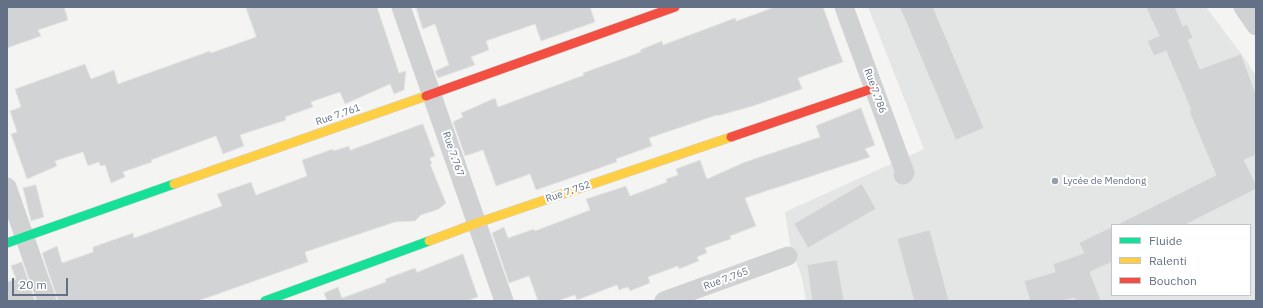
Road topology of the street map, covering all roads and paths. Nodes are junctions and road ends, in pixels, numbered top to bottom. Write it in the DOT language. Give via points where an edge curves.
graph roads {
  1 [pos="401,7"];
  2 [pos="675,7"];
  3 [pos="844,7"];
  4 [pos="1243,7"];
  5 [pos="1256,26"];
  6 [pos="874,88"];
  7 [pos="432,94"];
  8 [pos="904,175"];
  9 [pos="7,187"];
  10 [pos="477,223"];
  11 [pos="16,240"];
  12 [pos="788,256"];
  13 [pos="47,301"];
  14 [pos="265,301"];
  15 [pos="504,301"];
  16 [pos="664,301"];
  1 -- 7 [label="street, Rue 7.767"];
  2 -- 7 [label="street, Rue 7.761"];
  3 -- 6 [label="street, Rue 7.786"];
  4 -- 5 [label="street"];
  6 -- 8 [label="street, Rue 7.786"];
  6 -- 10 [label="street, Rue 7.752"];
  7 -- 10 [label="street, Rue 7.767"];
  7 -- 11 [label="street, Rue 7.761"];
  9 -- 11 [label="street"];
  10 -- 14 [label="street, Rue 7.752"];
  10 -- 15 [label="street, Rue 7.767"];
  11 -- 13 [label="street"];
  12 -- 16 [label="street, Rue 7.765"];
}
